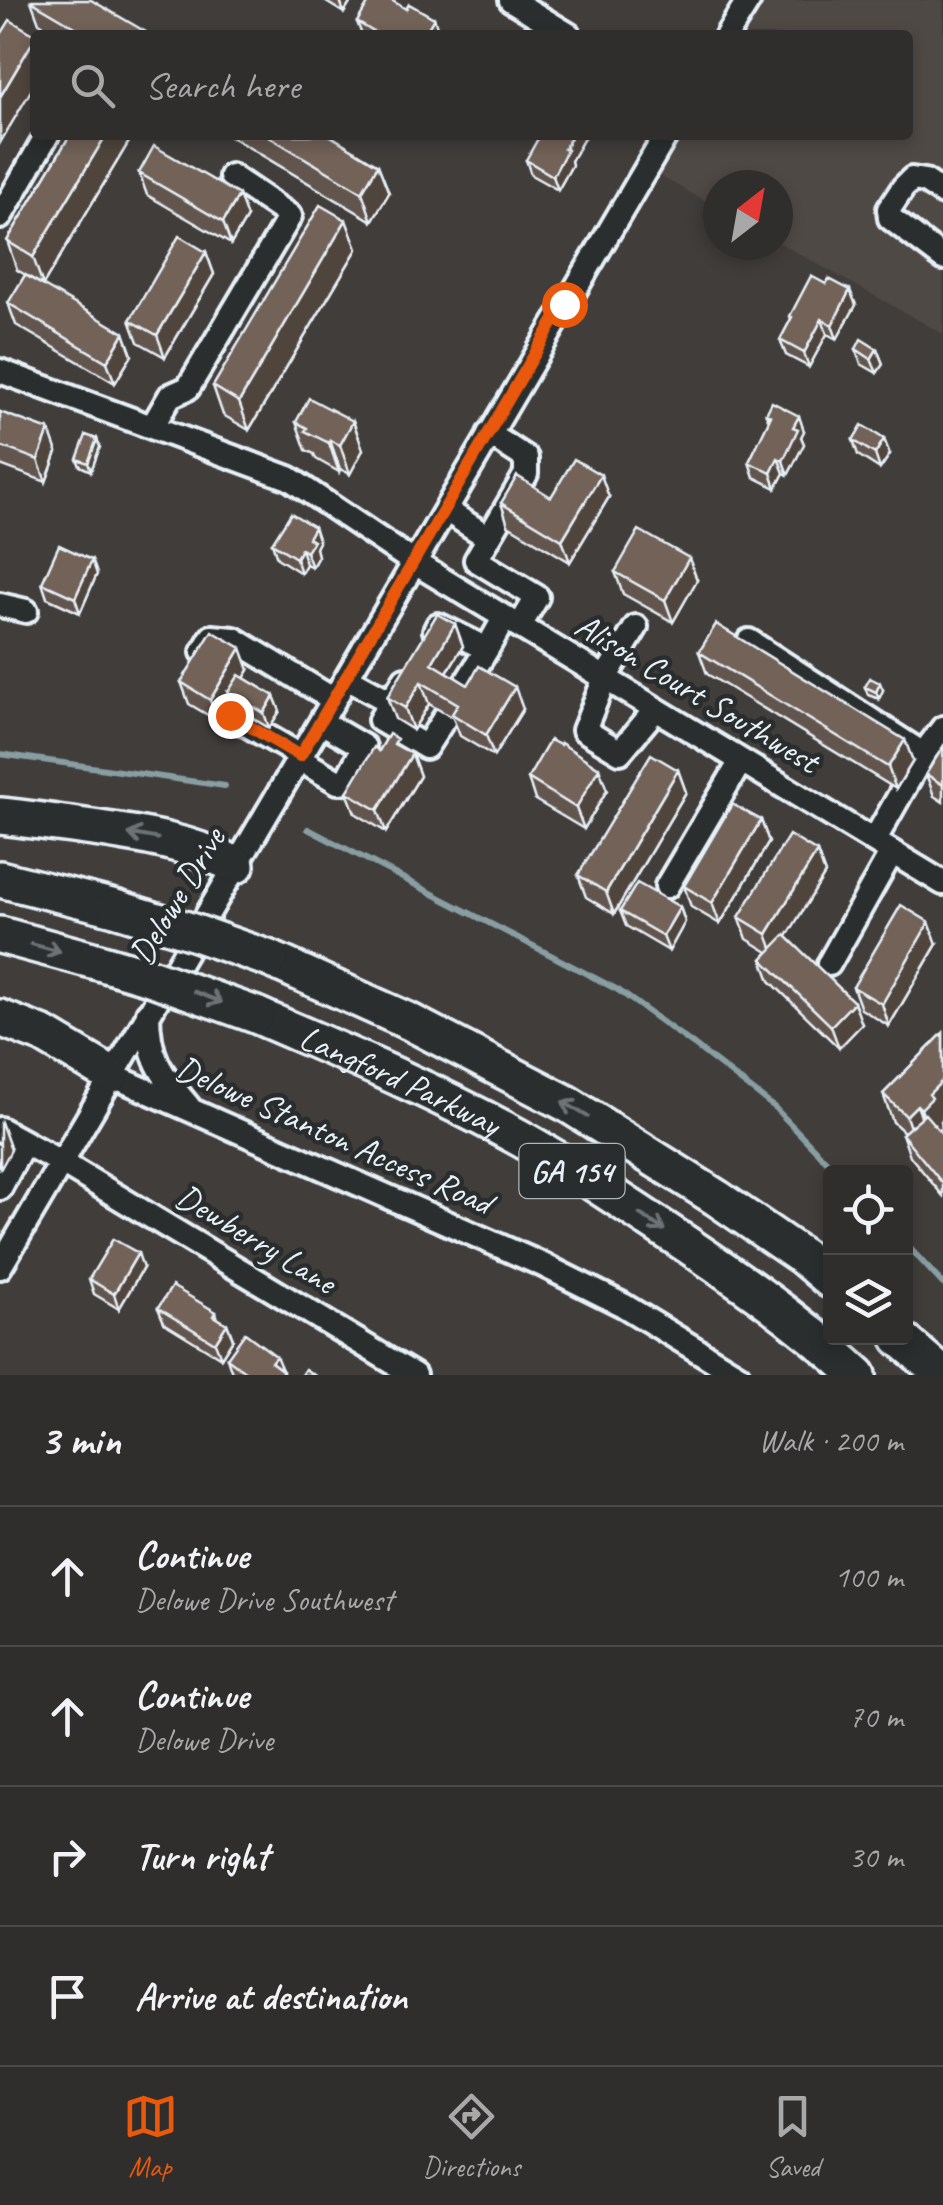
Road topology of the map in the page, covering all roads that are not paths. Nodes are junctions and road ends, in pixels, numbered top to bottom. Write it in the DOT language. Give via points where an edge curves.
graph roads {
  1 [pos="511,0"];
  2 [pos="749,0"];
  3 [pos="561,30"];
  4 [pos="730,30"];
  5 [pos="44,140"];
  6 [pos="663,140"];
  7 [pos="232,176"];
  8 [pos="943,192"];
  9 [pos="0,217"];
  10 [pos="943,258"];
  11 [pos="0,371"];
  12 [pos="152,427"];
  13 [pos="489,434"];
  14 [pos="446,510"];
  15 [pos="489,538"];
  16 [pos="415,563"];
  17 [pos="0,605"];
  18 [pos="26,611"];
  19 [pos="512,622"];
  20 [pos="636,627"];
  21 [pos="749,641"];
  22 [pos="487,649"];
  23 [pos="193,669"];
  24 [pos="347,678"];
  25 [pos="604,678"];
  26 [pos="427,689"];
  27 [pos="334,700"];
  28 [pos="656,709"];
  29 [pos="230,715"];
  30 [pos="320,722"];
  31 [pos="943,728"];
  32 [pos="924,754"];
  33 [pos="300,757"];
  34 [pos="742,761"];
  35 [pos="0,816"];
  36 [pos="883,847"];
  37 [pos="236,865"];
  38 [pos="0,880"];
  39 [pos="943,883"];
  40 [pos="668,886"];
  41 [pos="0,935"];
  42 [pos="829,964"];
  43 [pos="148,1014"];
  44 [pos="0,1018"];
  45 [pos="111,1075"];
  46 [pos="191,1110"];
  47 [pos="0,1129"];
  48 [pos="24,1142"];
  49 [pos="62,1162"];
  50 [pos="0,1188"];
  51 [pos="8,1236"];
  52 [pos="0,1266"];
  53 [pos="823,1274"];
  54 [pos="908,1345"];
  55 [pos="414,1375"];
  56 [pos="738,1375"];
  57 [pos="858,1375"];
  58 [pos="943,1375"];
  1 -- 3 [label="street"];
  2 -- 4 [label="street"];
  5 -- 9 [label="street"];
  6 -- 13 [label="street, Delowe Drive"];
  7 -- 12 [label="street" via="290,216 188,388 170,396"];
  8 -- 10 [label="street" via="912,180 889,210 890,218"];
  11 -- 12 [label="street, Alison Court Southwest"];
  12 -- 16 [label="street, Alison Court Southwest" via="289,478"];
  13 -- 14 [label="street, Delowe Drive"];
  13 -- 15 [label="street" via="526,458 526,474"];
  14 -- 15 [label="street"];
  14 -- 16 [label="street, Delowe Drive"];
  15 -- 19 [label="street" via="476,560 538,597"];
  16 -- 19 [label="street, Alison Court Southwest"];
  16 -- 24 [label="street, Delowe Drive"];
  17 -- 18 [label="street"];
  19 -- 22 [label="street"];
  19 -- 25 [label="street, Alison Court Southwest"];
  20 -- 25 [label="street"];
  21 -- 32 [label="street"];
  22 -- 26 [label="street"];
  22 -- 26 [label="street" via="438,625 424,649"];
  23 -- 27 [label="street" via="212,637 234,639"];
  24 -- 26 [label="street"];
  24 -- 27 [label="street, Delowe Drive"];
  25 -- 28 [label="street, Alison Court Southwest"];
  25 -- 28 [label="street" via="584,730 620,752"];
  27 -- 30 [label="street, Delowe Drive"];
  28 -- 34 [label="street, Alison Court Southwest"];
  29 -- 33 [label="street"];
  30 -- 33 [label="street, Delowe Drive"];
  30 -- 33 [label="street" via="364,748 346,781"];
  31 -- 32 [label="street"];
  32 -- 36 [label="street"];
  33 -- 37 [label="street, Delowe Drive"];
  34 -- 36 [label="street, Alison Court Southwest"];
  34 -- 40 [label="street"];
  37 -- 35 [label="highway, one-way" via="178,842"];
  36 -- 39 [label="street, Alison Court Southwest"];
  36 -- 42 [label="street"];
  37 -- 43 [label="street, Delowe Drive"];
  53 -- 38 [label="highway, Langford Parkway / GA 154, one-way, bridge" via="566,1103 410,1022 188,930"];
  41 -- 57 [label="highway, Langford Parkway / GA 154, one-way, bridge" via="150,977 256,1016 509,1132 744,1282"];
  43 -- 45 [label="street, Delowe Drive"];
  43 -- 46 [label="street" via="152,1053"];
  44 -- 45 [label="highway"];
  45 -- 46 [label="street, Delowe Stanton Access Road"];
  45 -- 49 [label="street, Delowe Drive"];
  46 -- 56 [label="street, Delowe Stanton Access Road" via="542,1265 624,1305"];
  47 -- 48 [label="street, Dewberry Lane"];
  48 -- 49 [label="street, Dewberry Lane"];
  48 -- 50 [label="street"];
  49 -- 51 [label="street, Delowe Drive"];
  49 -- 55 [label="street, Dewberry Lane"];
  51 -- 52 [label="street, Delowe Drive"];
  54 -- 58 [label="highway"];
}
